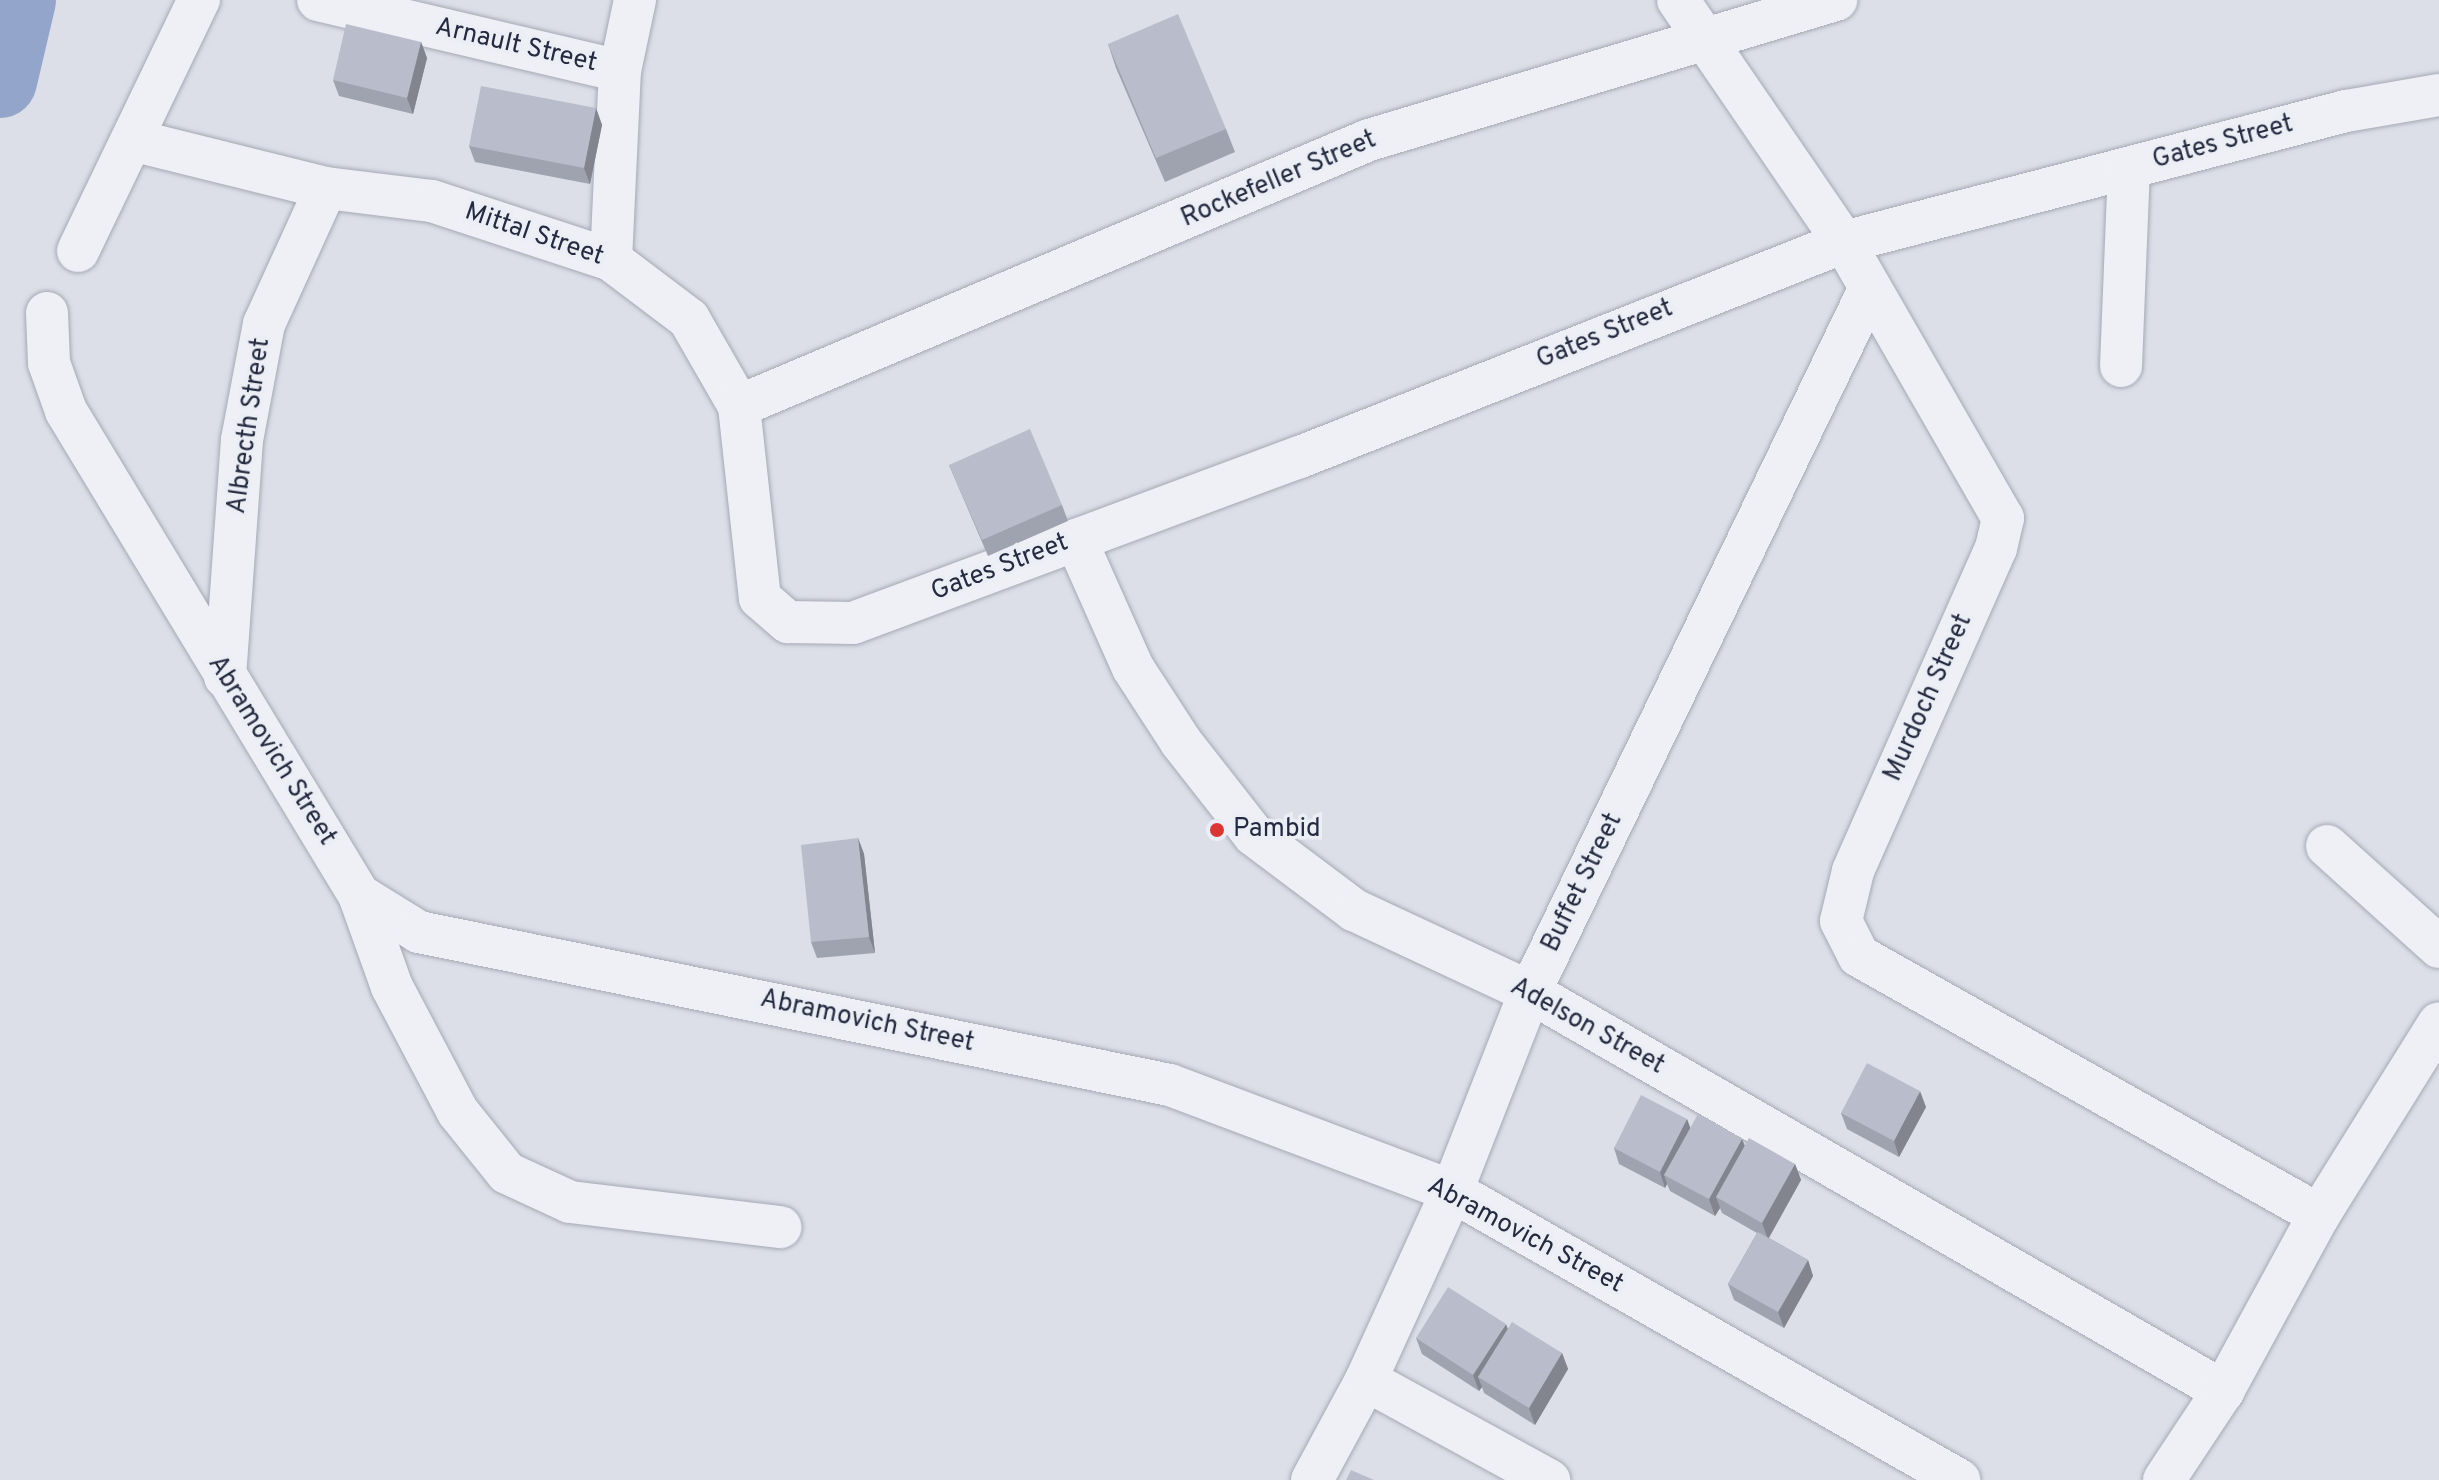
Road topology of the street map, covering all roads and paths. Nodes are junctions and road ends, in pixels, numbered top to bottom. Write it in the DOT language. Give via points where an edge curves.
graph roads {
  1 [pos="199,0"];
  2 [pos="318,0"];
  3 [pos="635,0"];
  4 [pos="1678,0"];
  5 [pos="1836,0"];
  6 [pos="1703,40"];
  7 [pos="620,71"];
  8 [pos="2439,95"];
  9 [pos="132,140"];
  10 [pos="2129,168"];
  11 [pos="326,188"];
  12 [pos="1844,242"];
  13 [pos="78,251"];
  14 [pos="611,260"];
  15 [pos="1868,292"];
  16 [pos="47,313"];
  17 [pos="2121,366"];
  18 [pos="739,406"];
  19 [pos="1076,540"];
  20 [pos="788,622"];
  21 [pos="225,677"];
  22 [pos="2327,846"];
  23 [pos="359,895"];
  24 [pos="2439,947"];
  25 [pos="1530,992"];
  26 [pos="2439,1023"];
  27 [pos="1452,1191"];
  28 [pos="2319,1215"];
  29 [pos="781,1227"];
  30 [pos="1366,1380"];
  31 [pos="2223,1391"];
  32 [pos="1312,1480"];
  33 [pos="1549,1480"];
  34 [pos="1959,1480"];
  35 [pos="2164,1480"];
  1 -- 9 [label="street"];
  2 -- 7 [label="street, Arnault Street"];
  3 -- 7 [label="street"];
  4 -- 6 [label="street, Murdoch Street"];
  5 -- 6 [label="street, Rockefeller Street"];
  6 -- 12 [label="street, Murdoch Street"];
  6 -- 18 [label="street, Rockefeller Street" via="1369,140"];
  7 -- 14 [label="street"];
  8 -- 10 [label="street, Gates Street" via="2346,111"];
  9 -- 11 [label="street, Mittal Street"];
  9 -- 13 [label="street"];
  10 -- 12 [label="street, Gates Street"];
  10 -- 17 [label="street"];
  11 -- 14 [label="street, Mittal Street" via="432,201"];
  11 -- 21 [label="street, Albrecth Street" via="264,324 242,440"];
  12 -- 15 [label="street, Murdoch Street"];
  12 -- 19 [label="street, Gates Street"];
  14 -- 18 [label="street, Mittal Street" via="689,319"];
  15 -- 25 [label="street, Buffet Street"];
  15 -- 28 [label="street, Murdoch Street" via="2003,518 1996,548 1853,871 1841,921 1859,956"];
  16 -- 21 [label="street, Abramovich Street" via="49,363 66,411"];
  18 -- 20 [label="street, Mittal Street" via="760,598"];
  19 -- 20 [label="street, Gates Street" via="853,623"];
  19 -- 25 [label="street, Adelson Street" via="1133,668 1181,742 1254,835 1354,910"];
  21 -- 23 [label="street, Abramovich Street"];
  22 -- 24 [label="street"];
  23 -- 27 [label="street, Abramovich Street" via="419,932 1170,1085"];
  23 -- 29 [label="street" via="392,987 458,1112 507,1173 570,1202"];
  25 -- 27 [label="street, Buffet Street"];
  25 -- 31 [label="street, Adelson Street"];
  26 -- 28 [label="street"];
  27 -- 30 [label="street, Buffet Street"];
  27 -- 34 [label="street, Abramovich Street"];
  28 -- 31 [label="street"];
  30 -- 32 [label="street, Buffet Street"];
  30 -- 33 [label="street"];
  31 -- 35 [label="street"];
}
